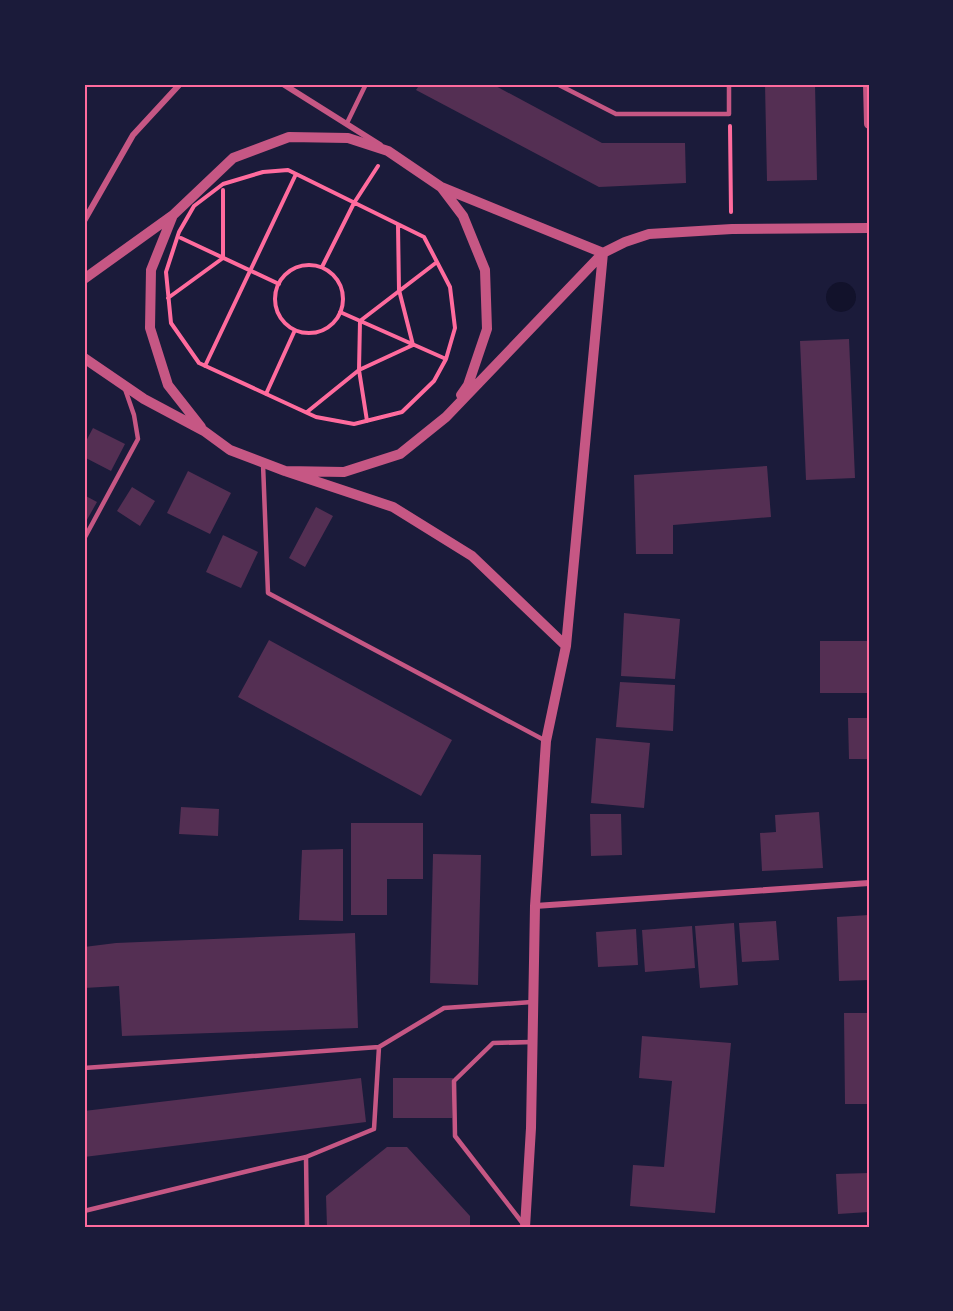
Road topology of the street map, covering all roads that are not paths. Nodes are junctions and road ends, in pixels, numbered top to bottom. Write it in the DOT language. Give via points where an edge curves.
graph roads {
  1 [pos="180,84"];
  2 [pos="283,84"];
  3 [pos="366,84"];
  4 [pos="557,84"];
  5 [pos="729,84"];
  6 [pos="868,84"];
  7 [pos="347,123"];
  8 [pos="869,124"];
  9 [pos="388,151"];
  10 [pos="441,187"];
  11 [pos="174,215"];
  12 [pos="84,221"];
  13 [pos="869,228"];
  14 [pos="603,253"];
  15 [pos="84,279"];
  16 [pos="84,358"];
  17 [pos="124,386"];
  18 [pos="446,417"];
  19 [pos="204,431"];
  20 [pos="262,463"];
  21 [pos="285,471"];
  22 [pos="84,539"];
  23 [pos="566,646"];
  24 [pos="546,741"];
  25 [pos="869,883"];
  26 [pos="535,906"];
  27 [pos="532,1002"];
  28 [pos="533,1042"];
  29 [pos="379,1047"];
  30 [pos="84,1068"];
  31 [pos="306,1157"];
  32 [pos="84,1211"];
  33 [pos="307,1227"];
  34 [pos="525,1227"];
  1 -- 12 [label="street" via="133,135"];
  2 -- 7 [label="street"];
  3 -- 7 [label="lane"];
  4 -- 5 [label="lane" via="616,114 729,114"];
  6 -- 8 [label="street"];
  7 -- 9 [label="street"];
  9 -- 10 [label="street"];
  9 -- 11 [label="street" via="348,138 289,137 233,158"];
  10 -- 14 [label="street"];
  10 -- 18 [label="street" via="463,216 485,270 487,329 468,385"];
  11 -- 15 [label="street"];
  11 -- 19 [label="street" via="152,270 150,328 168,385"];
  13 -- 14 [label="street" via="649,234"];
  14 -- 18 [label="street"];
  14 -- 23 [label="street"];
  16 -- 17 [label="street"];
  17 -- 19 [label="street"];
  17 -- 22 [label="lane" via="138,439"];
  18 -- 21 [label="street" via="400,454 389,458 344,472"];
  19 -- 20 [label="street" via="230,450"];
  20 -- 21 [label="street"];
  20 -- 24 [label="lane" via="268,593"];
  21 -- 23 [label="street" via="403,513 472,556"];
  23 -- 24 [label="street"];
  24 -- 26 [label="street"];
  25 -- 26 [label="street"];
  26 -- 27 [label="street"];
  27 -- 28 [label="street"];
  27 -- 29 [label="lane" via="444,1008"];
  28 -- 34 [label="street"];
  28 -- 34 [label="lane" via="493,1043 454,1081 455,1136"];
  29 -- 30 [label="lane"];
  29 -- 31 [label="lane" via="374,1129"];
  31 -- 32 [label="lane"];
  31 -- 33 [label="lane"];
}
